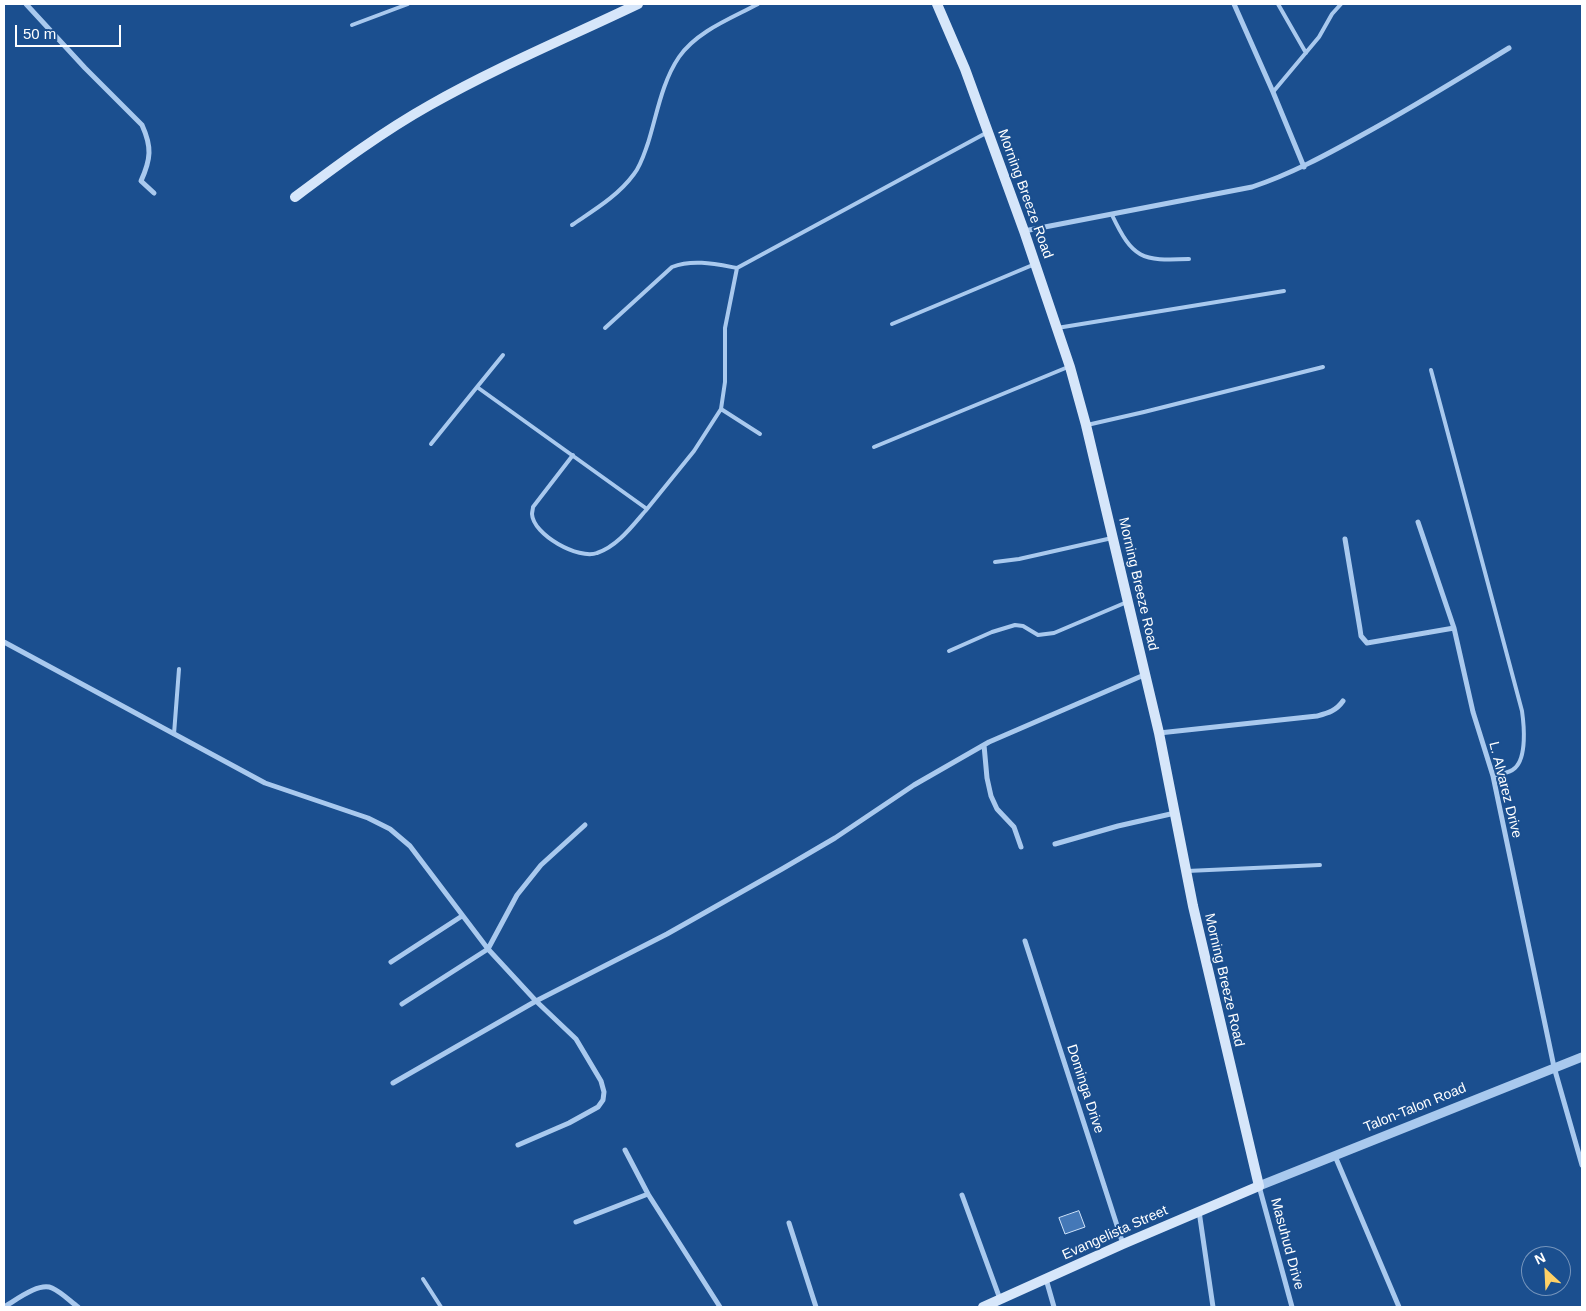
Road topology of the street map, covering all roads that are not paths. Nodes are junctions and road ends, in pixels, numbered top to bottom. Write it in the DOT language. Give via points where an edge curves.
graph roads {
  1 [pos="26,4"];
  2 [pos="408,4"];
  3 [pos="638,4"];
  4 [pos="758,4"];
  5 [pos="937,4"];
  6 [pos="1234,4"];
  7 [pos="1278,4"];
  8 [pos="1341,4"];
  9 [pos="352,25"];
  10 [pos="1509,48"];
  11 [pos="1306,53"];
  12 [pos="1273,92"];
  13 [pos="988,132"];
  14 [pos="1304,167"];
  15 [pos="154,194"];
  16 [pos="295,197"];
  17 [pos="1112,215"];
  18 [pos="572,225"];
  19 [pos="1024,231"];
  20 [pos="1189,259"];
  21 [pos="1035,264"];
  22 [pos="737,268"];
  23 [pos="1284,291"];
  24 [pos="892,324"];
  25 [pos="605,328"];
  26 [pos="1057,328"];
  27 [pos="503,355"];
  28 [pos="1070,367"];
  29 [pos="1323,367"];
  30 [pos="1431,370"];
  31 [pos="477,387"];
  32 [pos="721,409"];
  33 [pos="1086,425"];
  34 [pos="760,434"];
  35 [pos="431,444"];
  36 [pos="874,447"];
  37 [pos="573,455"];
  38 [pos="647,509"];
  39 [pos="1418,522"];
  40 [pos="1113,538"];
  41 [pos="1345,539"];
  42 [pos="995,562"];
  43 [pos="1128,602"];
  44 [pos="1454,628"];
  45 [pos="4,642"];
  46 [pos="949,652"];
  47 [pos="179,669"];
  48 [pos="1144,675"];
  49 [pos="1343,701"];
  50 [pos="1159,733"];
  51 [pos="174,734"];
  52 [pos="984,745"];
  53 [pos="1493,776"];
  54 [pos="1175,813"];
  55 [pos="585,825"];
  56 [pos="1055,844"];
  57 [pos="1021,847"];
  58 [pos="1320,865"];
  59 [pos="1185,871"];
  60 [pos="462,916"];
  61 [pos="1025,941"];
  62 [pos="488,950"];
  63 [pos="391,962"];
  64 [pos="536,1001"];
  65 [pos="402,1004"];
  66 [pos="1582,1057"];
  67 [pos="1554,1067"];
  68 [pos="393,1082"];
  69 [pos="518,1146"];
  70 [pos="625,1150"];
  71 [pos="1335,1156"];
  72 [pos="1582,1165"];
  73 [pos="1259,1186"];
  74 [pos="648,1194"];
  75 [pos="962,1195"];
  76 [pos="1199,1211"];
  77 [pos="576,1222"];
  78 [pos="789,1223"];
  79 [pos="1123,1244"];
  80 [pos="423,1279"];
  81 [pos="1046,1279"];
  82 [pos="1000,1300"];
  83 [pos="4,1307"];
  84 [pos="78,1307"];
  85 [pos="441,1307"];
  86 [pos="720,1307"];
  87 [pos="816,1307"];
  88 [pos="983,1307"];
  89 [pos="1054,1307"];
  90 [pos="1213,1307"];
  91 [pos="1292,1307"];
  92 [pos="1399,1307"];
  1 -- 15 [label="street" via="142,125 150,150 149,165 141,181"];
  2 -- 9 [label="lane"];
  3 -- 16 [label="main road" via="493,72 430,106 352,155"];
  4 -- 18 [label="lane" via="713,28 679,56 668,77 643,158 635,173 623,188"];
  5 -- 13 [label="main road, Morning Breeze Road"];
  6 -- 12 [label="street"];
  7 -- 11 [label="lane"];
  8 -- 11 [label="lane"];
  10 -- 14 [label="street"];
  11 -- 12 [label="lane"];
  12 -- 14 [label="street"];
  13 -- 19 [label="main road, Morning Breeze Road"];
  13 -- 22 [label="lane"];
  14 -- 17 [label="street" via="1252,187"];
  17 -- 19 [label="street"];
  17 -- 20 [label="lane" via="1126,242 1141,256 1164,260"];
  19 -- 21 [label="main road, Morning Breeze Road"];
  21 -- 24 [label="lane"];
  21 -- 26 [label="main road, Morning Breeze Road"];
  22 -- 25 [label="lane" via="699,263 672,268"];
  22 -- 32 [label="lane" via="725,328 725,382"];
  23 -- 26 [label="lane"];
  26 -- 28 [label="main road, Morning Breeze Road"];
  27 -- 31 [label="lane"];
  28 -- 33 [label="main road, Morning Breeze Road"];
  28 -- 36 [label="lane"];
  29 -- 33 [label="lane"];
  30 -- 53 [label="lane" via="1522,711 1524,739 1518,764 1511,771"];
  31 -- 35 [label="lane"];
  31 -- 37 [label="lane"];
  32 -- 34 [label="lane"];
  32 -- 38 [label="lane" via="694,451"];
  33 -- 40 [label="main road, Morning Breeze Road"];
  37 -- 38 [label="lane"];
  37 -- 38 [label="lane" via="533,507 532,516 536,524 551,539 577,553 596,554 613,544"];
  39 -- 44 [label="street, L. Alvarez Drive"];
  40 -- 42 [label="lane"];
  40 -- 43 [label="main road, Morning Breeze Road"];
  41 -- 44 [label="street" via="1364,641"];
  43 -- 46 [label="lane" via="1054,633 1038,635 1015,625"];
  43 -- 48 [label="main road, Morning Breeze Road"];
  44 -- 53 [label="street, L. Alvarez Drive" via="1472,712"];
  45 -- 51 [label="street"];
  47 -- 51 [label="lane"];
  48 -- 50 [label="main road, Morning Breeze Road"];
  48 -- 52 [label="street"];
  49 -- 50 [label="street" via="1333,712 1317,716"];
  50 -- 54 [label="main road, Morning Breeze Road"];
  51 -- 60 [label="street" via="265,783 368,818 390,829 410,846"];
  52 -- 57 [label="street" via="992,796 997,808 1014,827"];
  52 -- 64 [label="street" via="914,785 836,838 782,869 667,934"];
  53 -- 67 [label="street, L. Alvarez Drive"];
  54 -- 56 [label="street"];
  54 -- 59 [label="main road, Morning Breeze Road"];
  55 -- 62 [label="street" via="541,865 517,895"];
  58 -- 59 [label="lane"];
  59 -- 73 [label="main road, Morning Breeze Road"];
  60 -- 62 [label="street"];
  60 -- 63 [label="street"];
  61 -- 79 [label="street, Dominga Drive"];
  62 -- 64 [label="street"];
  62 -- 65 [label="street"];
  64 -- 68 [label="street"];
  64 -- 69 [label="street" via="576,1039 594,1067 604,1092 598,1107"];
  66 -- 67 [label="street, Talon-Talon Road"];
  67 -- 71 [label="street, Talon-Talon Road"];
  67 -- 72 [label="street, L. Alvarez Drive"];
  70 -- 74 [label="street"];
  71 -- 73 [label="street, Talon-Talon Road"];
  71 -- 92 [label="street"];
  73 -- 76 [label="main road, Evangelista Street"];
  73 -- 91 [label="street, Masuhud Drive"];
  74 -- 77 [label="street"];
  74 -- 86 [label="street"];
  75 -- 82 [label="street"];
  76 -- 79 [label="main road, Evangelista Street"];
  76 -- 90 [label="street"];
  78 -- 87 [label="street"];
  79 -- 81 [label="main road, Evangelista Street"];
  80 -- 85 [label="lane"];
  81 -- 82 [label="main road, Evangelista Street"];
  81 -- 89 [label="street"];
  82 -- 88 [label="main road, Evangelista Street"];
  83 -- 84 [label="street" via="43,1286 50,1287"];
}
